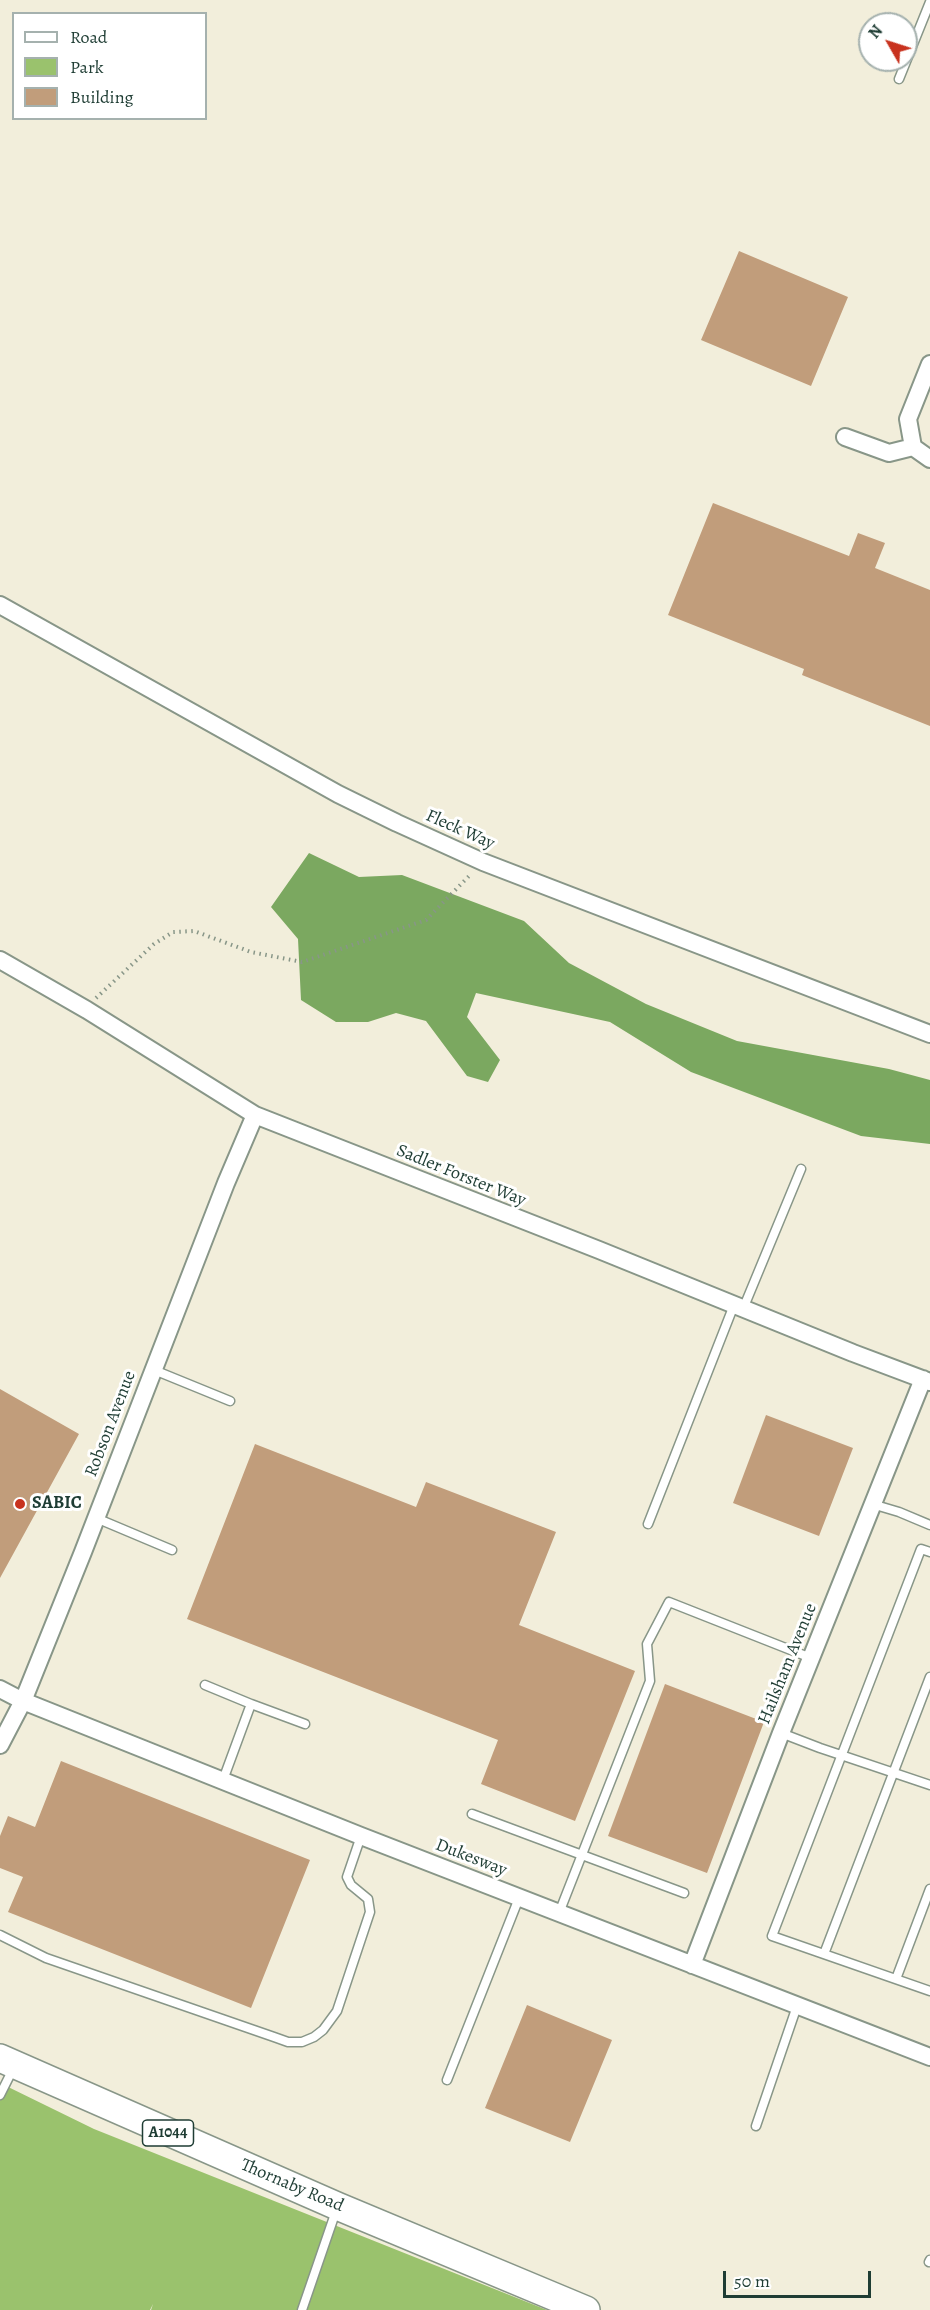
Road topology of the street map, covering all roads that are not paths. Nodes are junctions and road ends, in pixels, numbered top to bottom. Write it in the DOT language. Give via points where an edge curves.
graph roads {
  1 [pos="930,2"];
  2 [pos="899,79"];
  3 [pos="930,364"];
  4 [pos="845,437"];
  5 [pos="913,447"];
  6 [pos="930,459"];
  7 [pos="2,612"];
  8 [pos="2,967"];
  9 [pos="930,1034"];
  10 [pos="255,1115"];
  11 [pos="801,1169"];
  12 [pos="739,1307"];
  13 [pos="154,1370"];
  14 [pos="926,1380"];
  15 [pos="230,1401"];
  16 [pos="872,1504"];
  17 [pos="96,1518"];
  18 [pos="648,1524"];
  19 [pos="930,1525"];
  20 [pos="172,1551"];
  21 [pos="930,1552"];
  22 [pos="812,1659"];
  23 [pos="930,1677"];
  24 [pos="205,1685"];
  25 [pos="0,1689"];
  26 [pos="22,1701"];
  27 [pos="251,1704"];
  28 [pos="305,1725"];
  29 [pos="781,1733"];
  30 [pos="0,1745"];
  31 [pos="842,1755"];
  32 [pos="893,1773"];
  33 [pos="223,1780"];
  34 [pos="930,1785"];
  35 [pos="472,1814"];
  36 [pos="360,1836"];
  37 [pos="580,1856"];
  38 [pos="930,1889"];
  39 [pos="684,1893"];
  40 [pos="519,1898"];
  41 [pos="559,1914"];
  42 [pos="0,1935"];
  43 [pos="824,1954"];
  44 [pos="692,1965"];
  45 [pos="896,1979"];
  46 [pos="930,1991"];
  47 [pos="797,2006"];
  48 [pos="930,2057"];
  49 [pos="7,2062"];
  50 [pos="447,2080"];
  51 [pos="0,2095"];
  52 [pos="756,2126"];
  53 [pos="337,2206"];
  54 [pos="302,2310"];
  55 [pos="586,2310"];
  1 -- 2 [label="lane"];
  3 -- 5 [label="street" via="908,419"];
  4 -- 5 [label="street" via="890,453"];
  5 -- 6 [label="street"];
  7 -- 9 [label="street, Fleck Way" via="338,794 483,862"];
  8 -- 10 [label="street, Sadler Forster Way" via="87,1010"];
  10 -- 12 [label="street, Sadler Forster Way"];
  10 -- 13 [label="street, Robson Avenue"];
  11 -- 12 [label="lane"];
  12 -- 14 [label="street, Sadler Forster Way"];
  12 -- 18 [label="lane"];
  13 -- 15 [label="lane"];
  13 -- 17 [label="street, Robson Avenue"];
  14 -- 16 [label="street, Hailsham Avenue"];
  16 -- 19 [label="lane"];
  16 -- 22 [label="street, Hailsham Avenue"];
  17 -- 20 [label="lane"];
  17 -- 26 [label="street, Robson Avenue"];
  21 -- 31 [label="lane" via="921,1549"];
  22 -- 29 [label="street, Hailsham Avenue"];
  22 -- 37 [label="lane" via="669,1602 647,1644 650,1681"];
  23 -- 32 [label="lane"];
  24 -- 27 [label="lane"];
  25 -- 26 [label="street, Dukesway"];
  26 -- 30 [label="street, Robson Avenue"];
  26 -- 33 [label="street, Dukesway"];
  27 -- 28 [label="lane"];
  27 -- 33 [label="lane"];
  29 -- 31 [label="lane"];
  29 -- 44 [label="street, Hailsham Avenue"];
  31 -- 32 [label="lane"];
  31 -- 43 [label="lane" via="772,1936"];
  32 -- 34 [label="lane"];
  32 -- 43 [label="lane"];
  33 -- 36 [label="street, Dukesway"];
  35 -- 37 [label="lane"];
  36 -- 40 [label="street, Dukesway"];
  36 -- 42 [label="lane" via="348,1877 351,1885 368,1899 370,1912 337,2011 323,2030 302,2042 288,2042 46,1958"];
  37 -- 39 [label="lane"];
  37 -- 41 [label="lane"];
  38 -- 45 [label="lane"];
  40 -- 41 [label="street, Dukesway"];
  40 -- 50 [label="lane"];
  41 -- 44 [label="street, Dukesway"];
  43 -- 45 [label="lane"];
  44 -- 47 [label="street, Dukesway"];
  45 -- 46 [label="lane"];
  47 -- 48 [label="street, Dukesway"];
  47 -- 52 [label="lane"];
  49 -- 51 [label="lane"];
  49 -- 53 [label="main road, Thornaby Road / A1044"];
  53 -- 54 [label="lane"];
  53 -- 55 [label="main road, Thornaby Road / A1044"];
}
